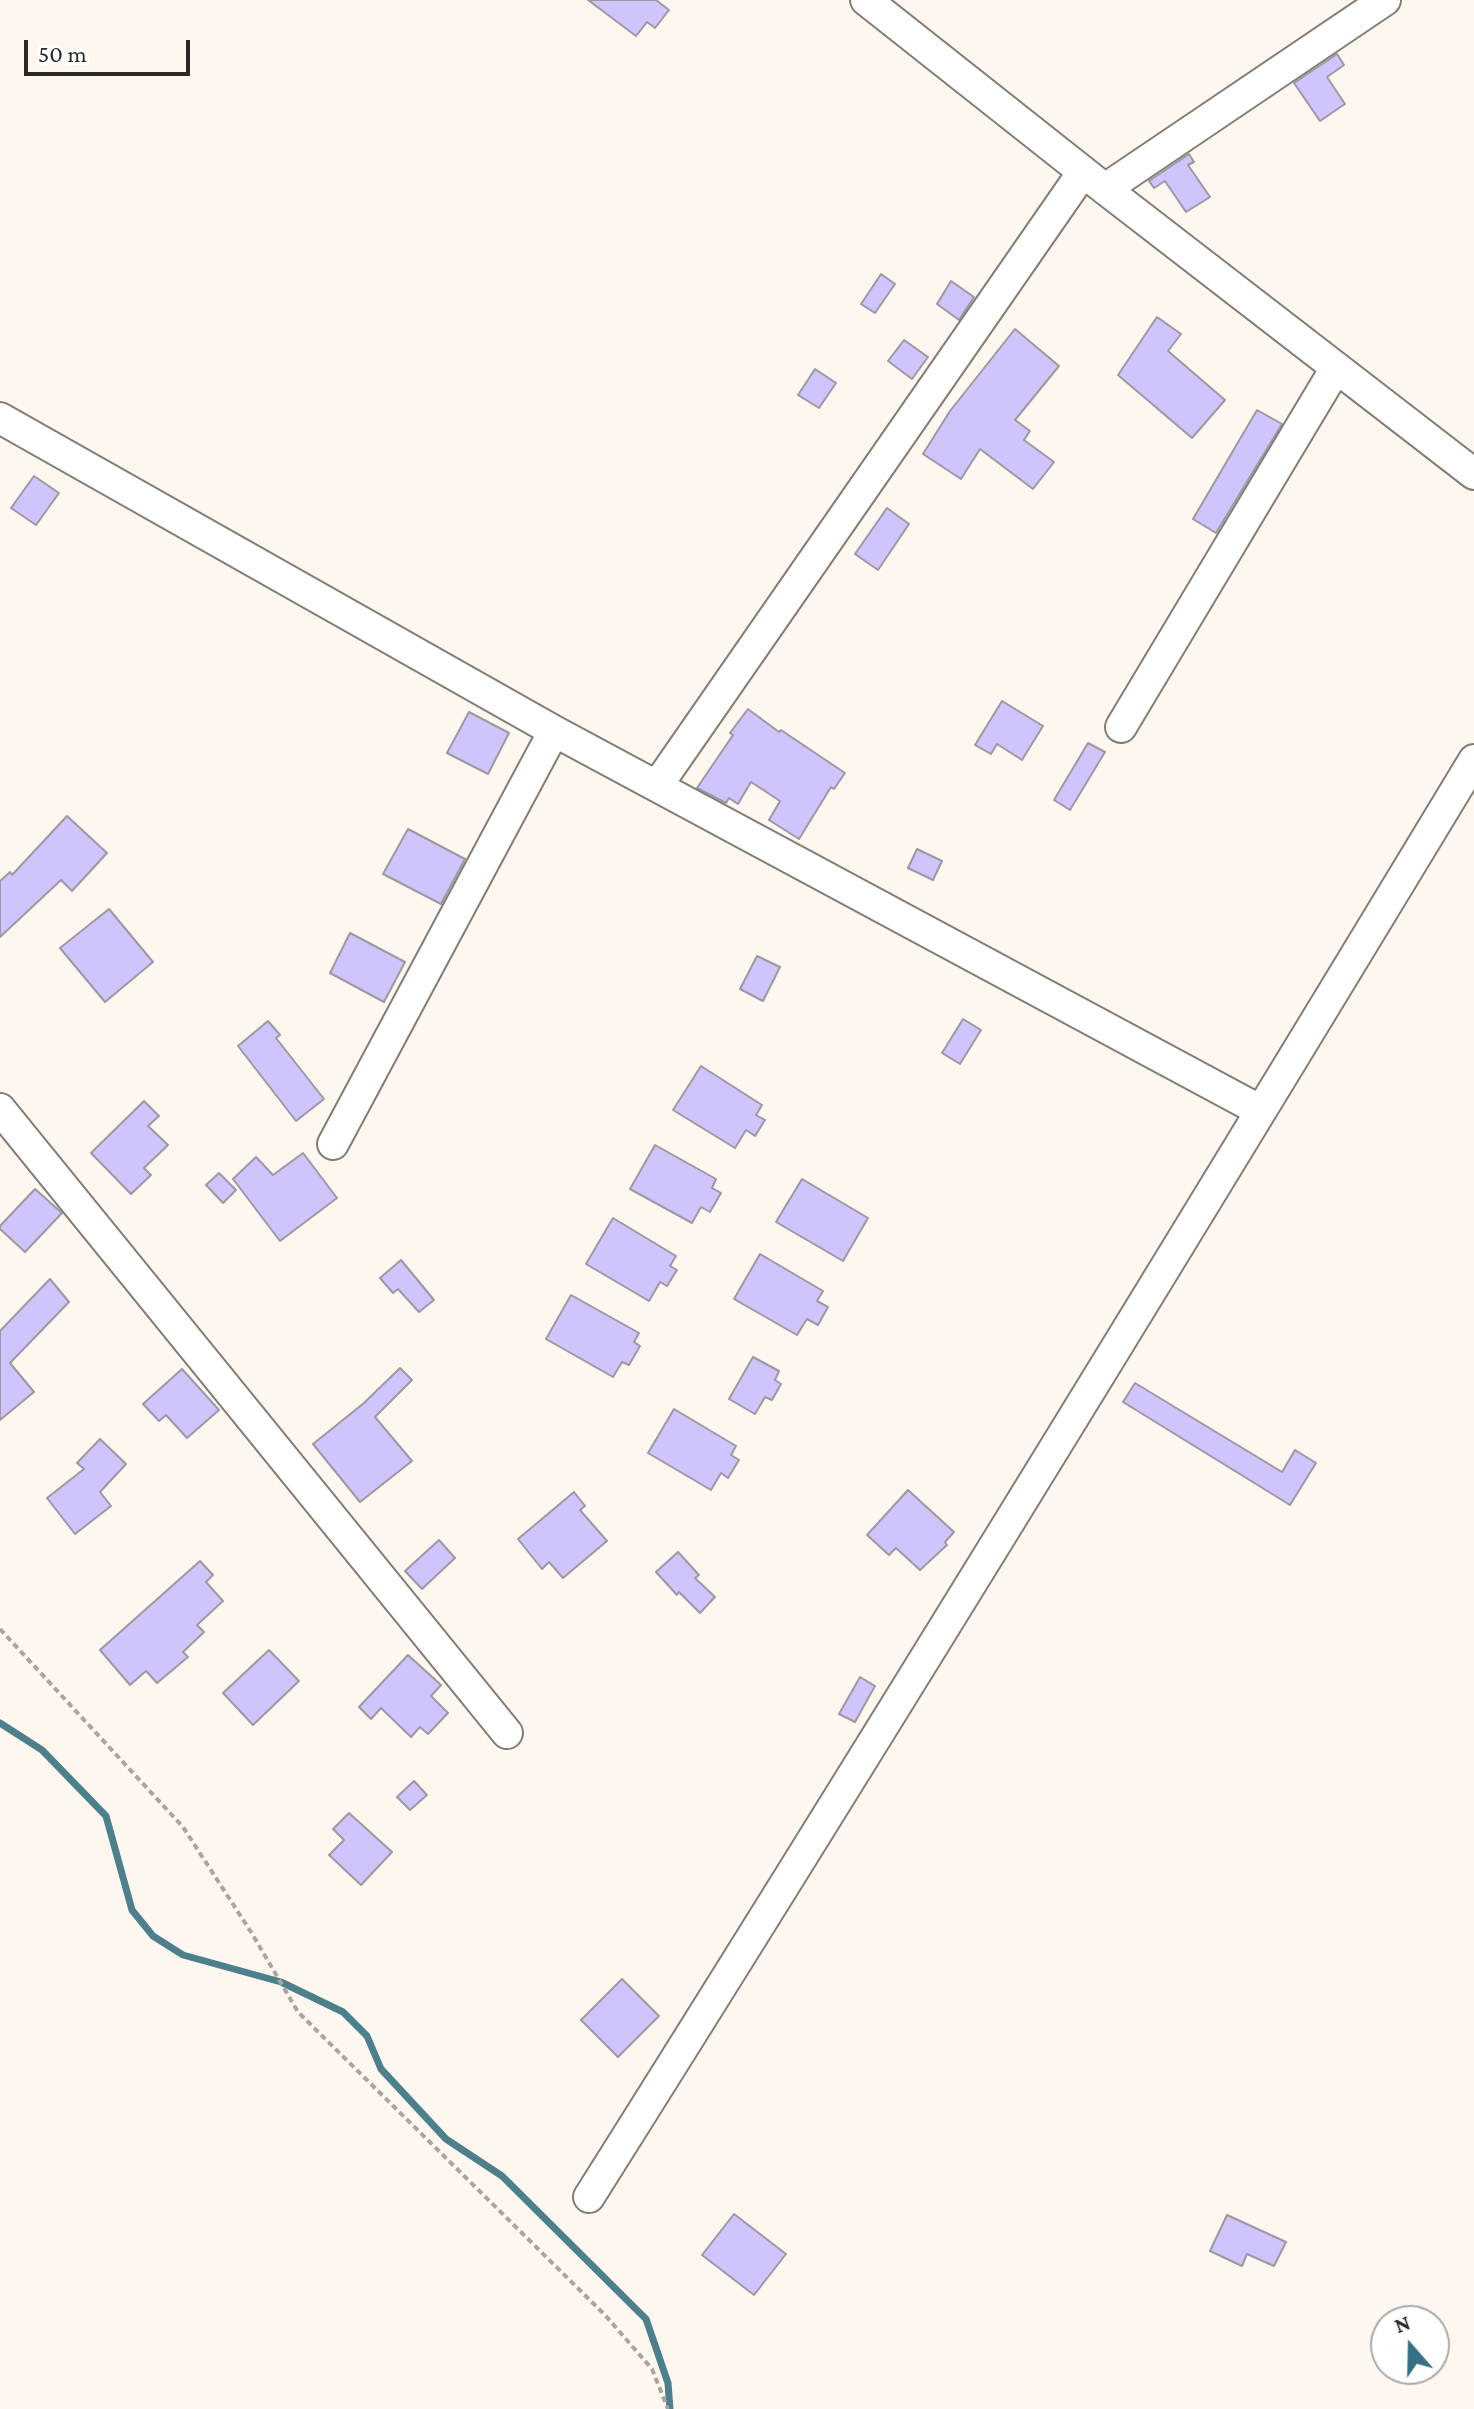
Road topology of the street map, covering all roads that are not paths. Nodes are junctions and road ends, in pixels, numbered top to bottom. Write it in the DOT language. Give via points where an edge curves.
graph roads {
  1 [pos="866,0"];
  2 [pos="1385,0"];
  3 [pos="1094,181"];
  4 [pos="1336,368"];
  5 [pos="0,418"];
  6 [pos="1474,474"];
  7 [pos="1121,727"];
  8 [pos="554,731"];
  9 [pos="1474,760"];
  10 [pos="657,786"];
  11 [pos="0,1109"];
  12 [pos="1261,1111"];
  13 [pos="333,1144"];
  14 [pos="507,1733"];
  15 [pos="589,2197"];
  1 -- 3 [label="street"];
  2 -- 3 [label="street"];
  3 -- 4 [label="street"];
  3 -- 10 [label="street"];
  4 -- 6 [label="street"];
  4 -- 7 [label="street"];
  5 -- 8 [label="street"];
  8 -- 10 [label="street"];
  8 -- 13 [label="street"];
  9 -- 12 [label="street"];
  10 -- 12 [label="street"];
  11 -- 14 [label="street"];
  12 -- 15 [label="street"];
}
